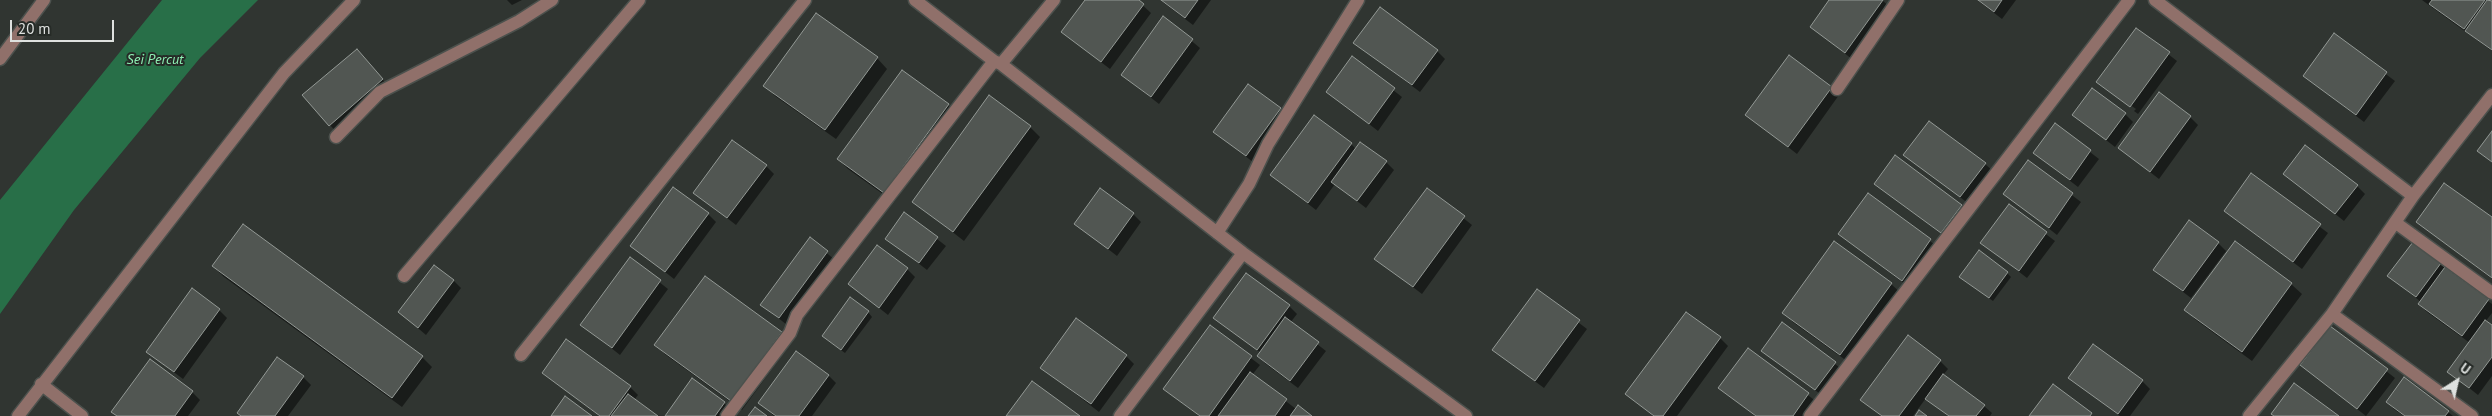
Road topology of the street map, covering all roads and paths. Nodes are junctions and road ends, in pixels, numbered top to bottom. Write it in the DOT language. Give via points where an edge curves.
graph roads {
  1 [pos="44,0"];
  2 [pos="354,0"];
  3 [pos="552,0"];
  4 [pos="639,0"];
  5 [pos="805,0"];
  6 [pos="915,0"];
  7 [pos="1054,0"];
  8 [pos="1358,0"];
  9 [pos="1898,0"];
  10 [pos="2129,0"];
  11 [pos="2155,0"];
  12 [pos="0,58"];
  13 [pos="997,62"];
  14 [pos="1837,89"];
  15 [pos="2492,95"];
  16 [pos="336,137"];
  17 [pos="2413,196"];
  18 [pos="2396,223"];
  19 [pos="1217,233"];
  20 [pos="1243,253"];
  21 [pos="404,276"];
  22 [pos="2492,293"];
  23 [pos="2332,314"];
  24 [pos="521,356"];
  25 [pos="41,384"];
  26 [pos="18,416"];
  27 [pos="82,416"];
  28 [pos="727,416"];
  29 [pos="1120,416"];
  30 [pos="1466,416"];
  31 [pos="1810,416"];
  32 [pos="2250,416"];
  33 [pos="2472,416"];
  1 -- 12 [label="street"];
  2 -- 25 [label="street" via="284,73"];
  3 -- 16 [label="street" via="519,21 380,92"];
  4 -- 21 [label="street"];
  5 -- 24 [label="street"];
  6 -- 13 [label="street"];
  7 -- 13 [label="street"];
  8 -- 19 [label="street"];
  9 -- 14 [label="street"];
  10 -- 31 [label="street"];
  11 -- 17 [label="street"];
  13 -- 19 [label="street"];
  13 -- 28 [label="street" via="797,315 790,333"];
  15 -- 17 [label="street"];
  17 -- 18 [label="street"];
  18 -- 22 [label="street"];
  18 -- 23 [label="street"];
  19 -- 20 [label="street"];
  20 -- 29 [label="street"];
  20 -- 30 [label="street"];
  23 -- 32 [label="street"];
  23 -- 33 [label="street"];
  25 -- 26 [label="street"];
  25 -- 27 [label="street"];
}
